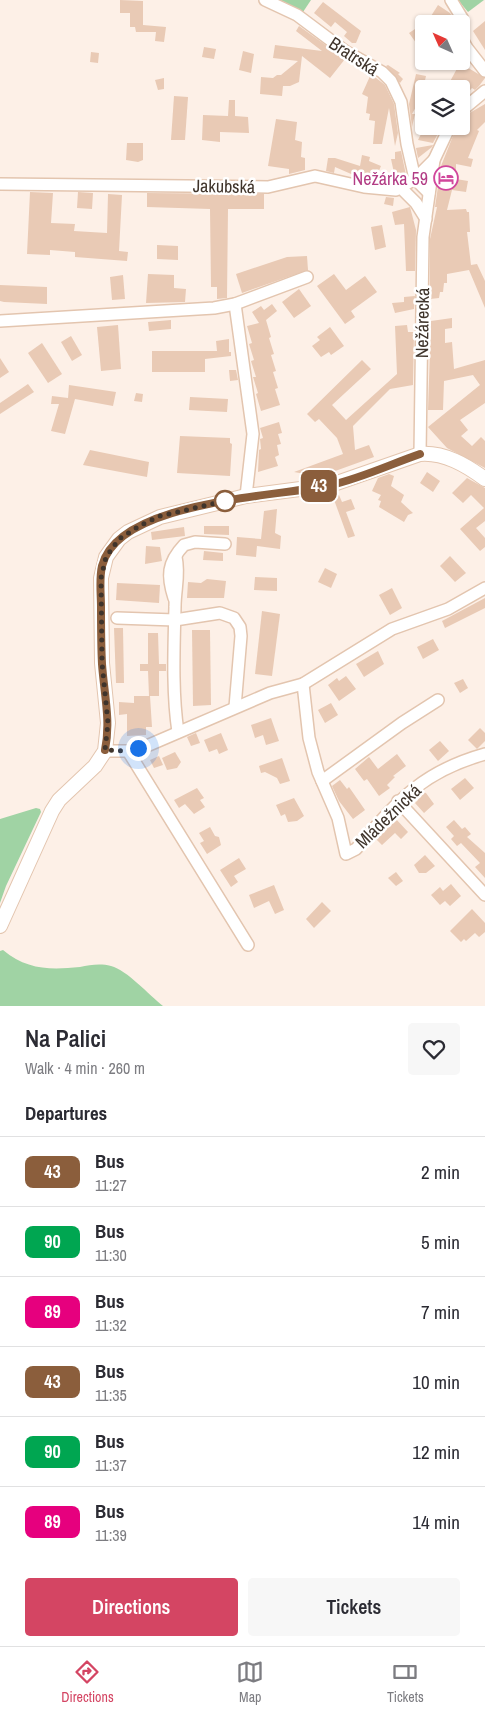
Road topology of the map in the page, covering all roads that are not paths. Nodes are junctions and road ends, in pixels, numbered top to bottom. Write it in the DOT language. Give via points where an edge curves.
graph roads {
  1 [pos="265,0"];
  2 [pos="451,0"];
  3 [pos="485,71"];
  4 [pos="485,91"];
  5 [pos="470,104"];
  6 [pos="446,135"];
  7 [pos="434,160"];
  8 [pos="415,179"];
  9 [pos="0,184"];
  10 [pos="402,188"];
  11 [pos="429,193"];
  12 [pos="426,219"];
  13 [pos="307,277"];
  14 [pos="235,304"];
  15 [pos="0,321"];
  16 [pos="420,454"];
  17 [pos="485,479"];
  18 [pos="246,496"];
  19 [pos="225,544"];
  20 [pos="485,588"];
  21 [pos="117,618"];
  22 [pos="175,620"];
  23 [pos="303,684"];
  24 [pos="438,700"];
  25 [pos="235,707"];
  26 [pos="178,732"];
  27 [pos="105,750"];
  28 [pos="128,751"];
  29 [pos="485,754"];
  30 [pos="322,781"];
  31 [pos="398,801"];
  32 [pos="485,895"];
  33 [pos="0,926"];
  34 [pos="248,945"];
  1 -- 8 [label="street, Bratrská" via="297,15 345,51 382,72 391,82 402,102"];
  2 -- 3 [label="street" via="462,18 463,40"];
  4 -- 5 [label="street"];
  6 -- 7 [label="street, Nežárecká"];
  7 -- 8 [label="street"];
  7 -- 11 [label="street, Nežárecká"];
  8 -- 10 [label="street"];
  8 -- 11 [label="street"];
  9 -- 10 [label="street, Jakubská" via="268,187 315,176 364,188"];
  10 -- 12 [label="street"];
  11 -- 12 [label="street, Nežárecká"];
  12 -- 16 [label="street, Nežárecká" via="423,238"];
  13 -- 14 [label="street"];
  14 -- 15 [label="street"];
  14 -- 18 [label="street" via="253,434"];
  16 -- 17 [label="street" via="444,456"];
  16 -- 18 [label="street" via="331,485"];
  18 -- 27 [label="street" via="160,516 128,532 106,557 101,578 102,663 108,723"];
  19 -- 22 [label="street" via="189,543 176,557 179,577"];
  20 -- 23 [label="street" via="448,609 392,629"];
  21 -- 22 [label="street"];
  22 -- 25 [label="street" via="220,613 237,620 241,636"];
  22 -- 26 [label="street"];
  23 -- 25 [label="street"];
  23 -- 30 [label="street" via="309,738"];
  24 -- 30 [label="street"];
  25 -- 26 [label="street"];
  26 -- 28 [label="street"];
  27 -- 28 [label="street"];
  27 -- 33 [label="street" via="95,766 59,800 52,811"];
  28 -- 34 [label="street"];
  29 -- 31 [label="street, Mládežnická" via="462,760 432,776"];
  30 -- 31 [label="street, Mládežnická" via="338,818 346,854 356,849"];
  31 -- 32 [label="street"];
}
